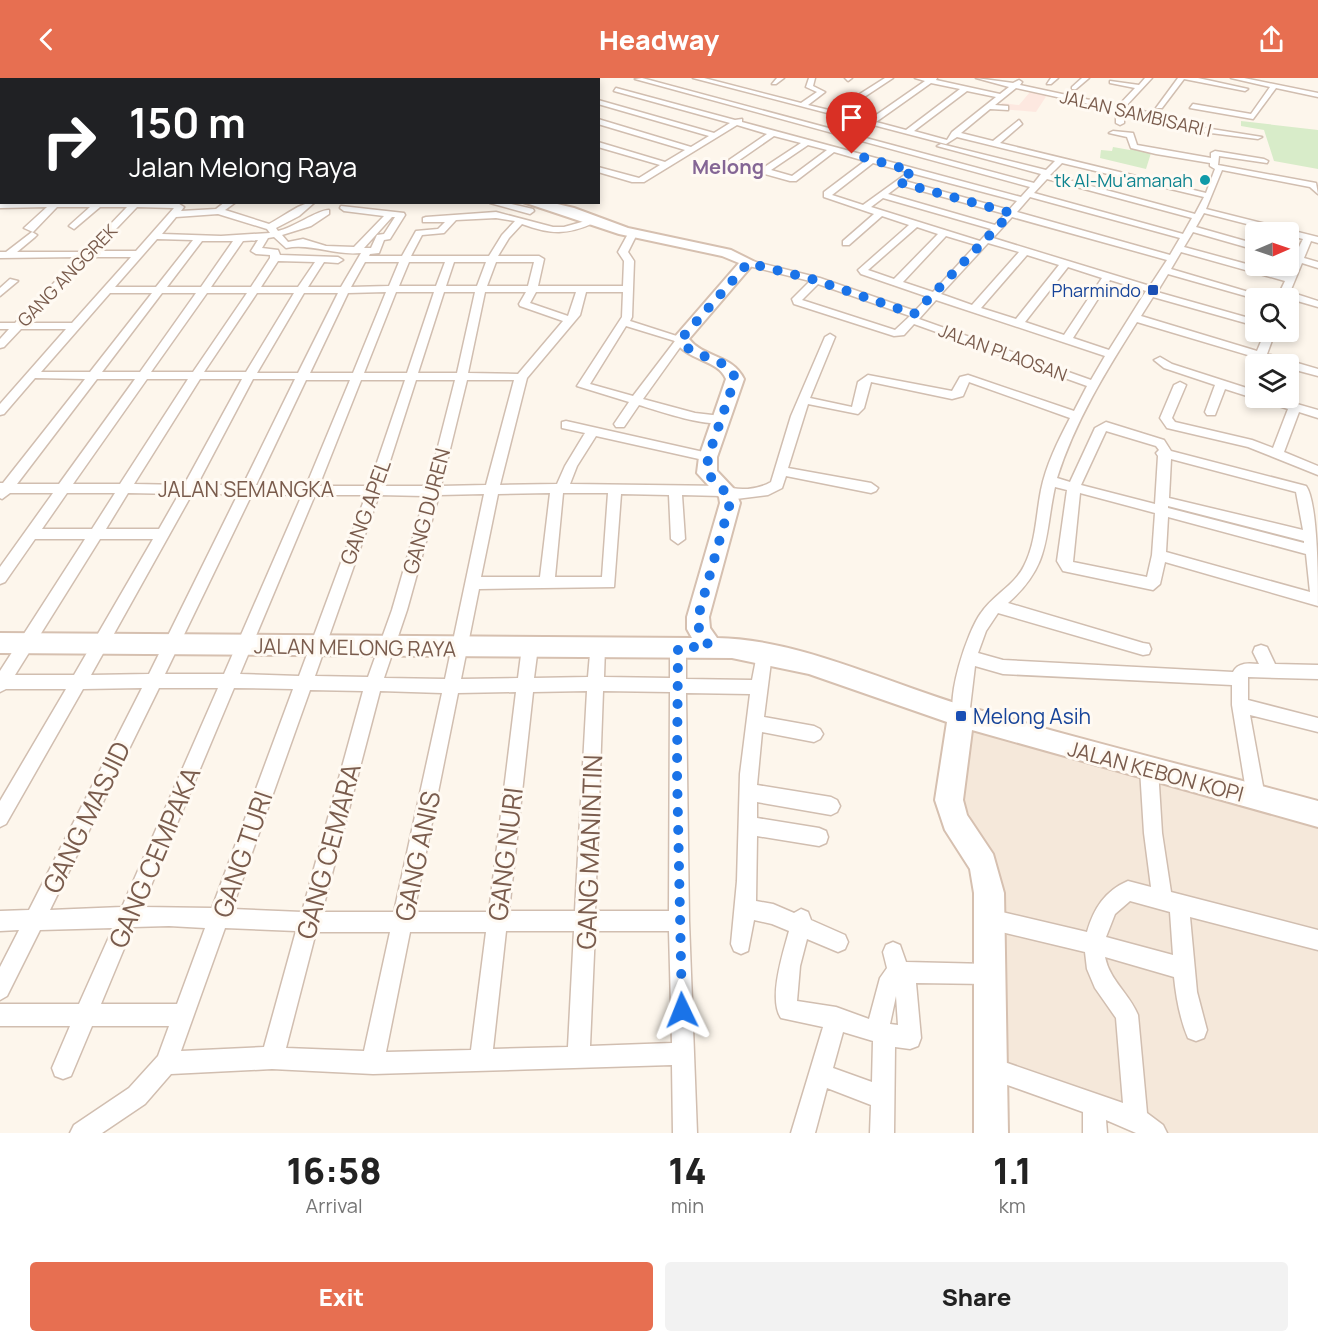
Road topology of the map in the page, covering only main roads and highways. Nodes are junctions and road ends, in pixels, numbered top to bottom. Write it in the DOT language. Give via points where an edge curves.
graph roads {
  1 [pos="540,205"];
  2 [pos="0,643"];
  3 [pos="709,646"];
  4 [pos="961,716"];
  5 [pos="1318,814"];
  6 [pos="992,1133"];
  1 -- 3 [label="main road" via="632,234 744,258 751,264 681,341 733,372 735,383 708,457 707,473 727,493 730,503 698,617 699,629"];
  2 -- 3 [label="main road, JALAN MELONG RAYA" via="459,648"];
  3 -- 4 [label="main road, JALAN MELONG RAYA" via="809,664"];
  4 -- 5 [label="main road, JALAN KEBON KOPI"];
  4 -- 6 [label="main road" via="949,800 956,821 983,864 989,893"];
}
